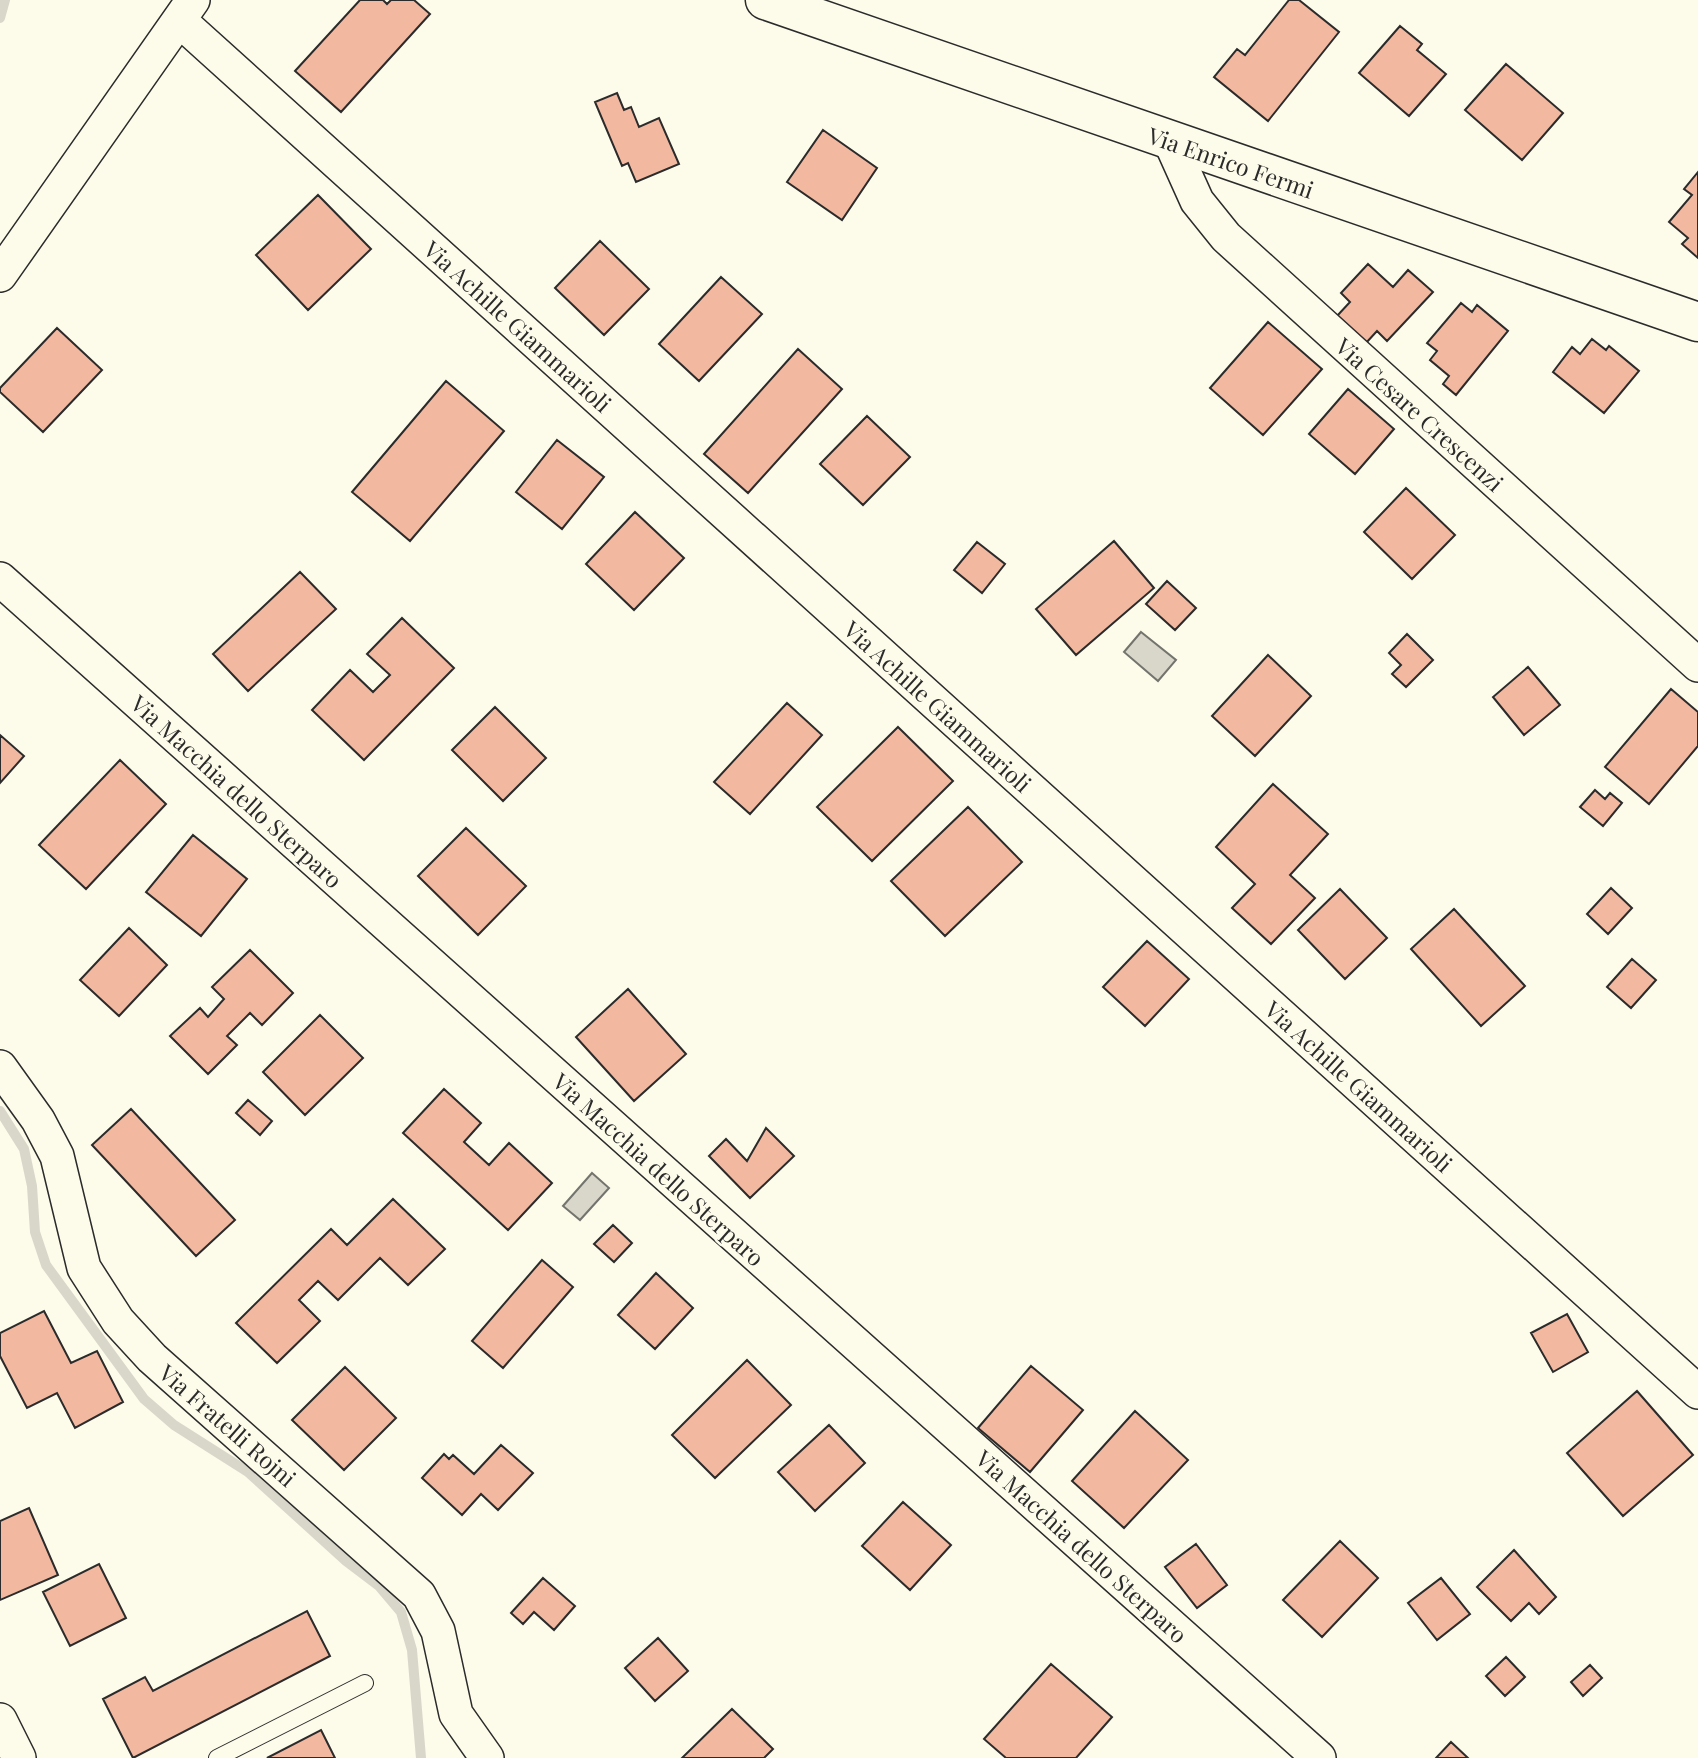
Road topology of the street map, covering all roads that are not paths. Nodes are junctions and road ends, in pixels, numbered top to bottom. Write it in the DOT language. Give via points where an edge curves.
graph roads {
  1 [pos="765,0"];
  2 [pos="186,10"];
  3 [pos="1170,141"];
  4 [pos="0,275"];
  5 [pos="1698,322"];
  6 [pos="0,579"];
  7 [pos="1698,665"];
  8 [pos="0,1068"];
  9 [pos="1698,1392"];
  10 [pos="365,1683"];
  11 [pos="0,1720"];
  12 [pos="19,1758"];
  13 [pos="217,1758"];
  14 [pos="487,1758"];
  15 [pos="1319,1758"];
  1 -- 3 [label="street, Via Enrico Fermi"];
  2 -- 4 [label="street"];
  2 -- 9 [label="street, Via Achille Giammarioli"];
  3 -- 5 [label="street, Via Enrico Fermi"];
  3 -- 7 [label="street, Via Cesare Crescenzi" via="1197,201 1226,237"];
  6 -- 15 [label="street, Via Macchia dello Sterparo"];
  8 -- 14 [label="street, Via Fratelli Rojni" via="38,1120 57,1156 84,1268 107,1306 152,1358 419,1595 438,1631 456,1714"];
  10 -- 13 [label="lane"];
  11 -- 12 [label="street"];
}
